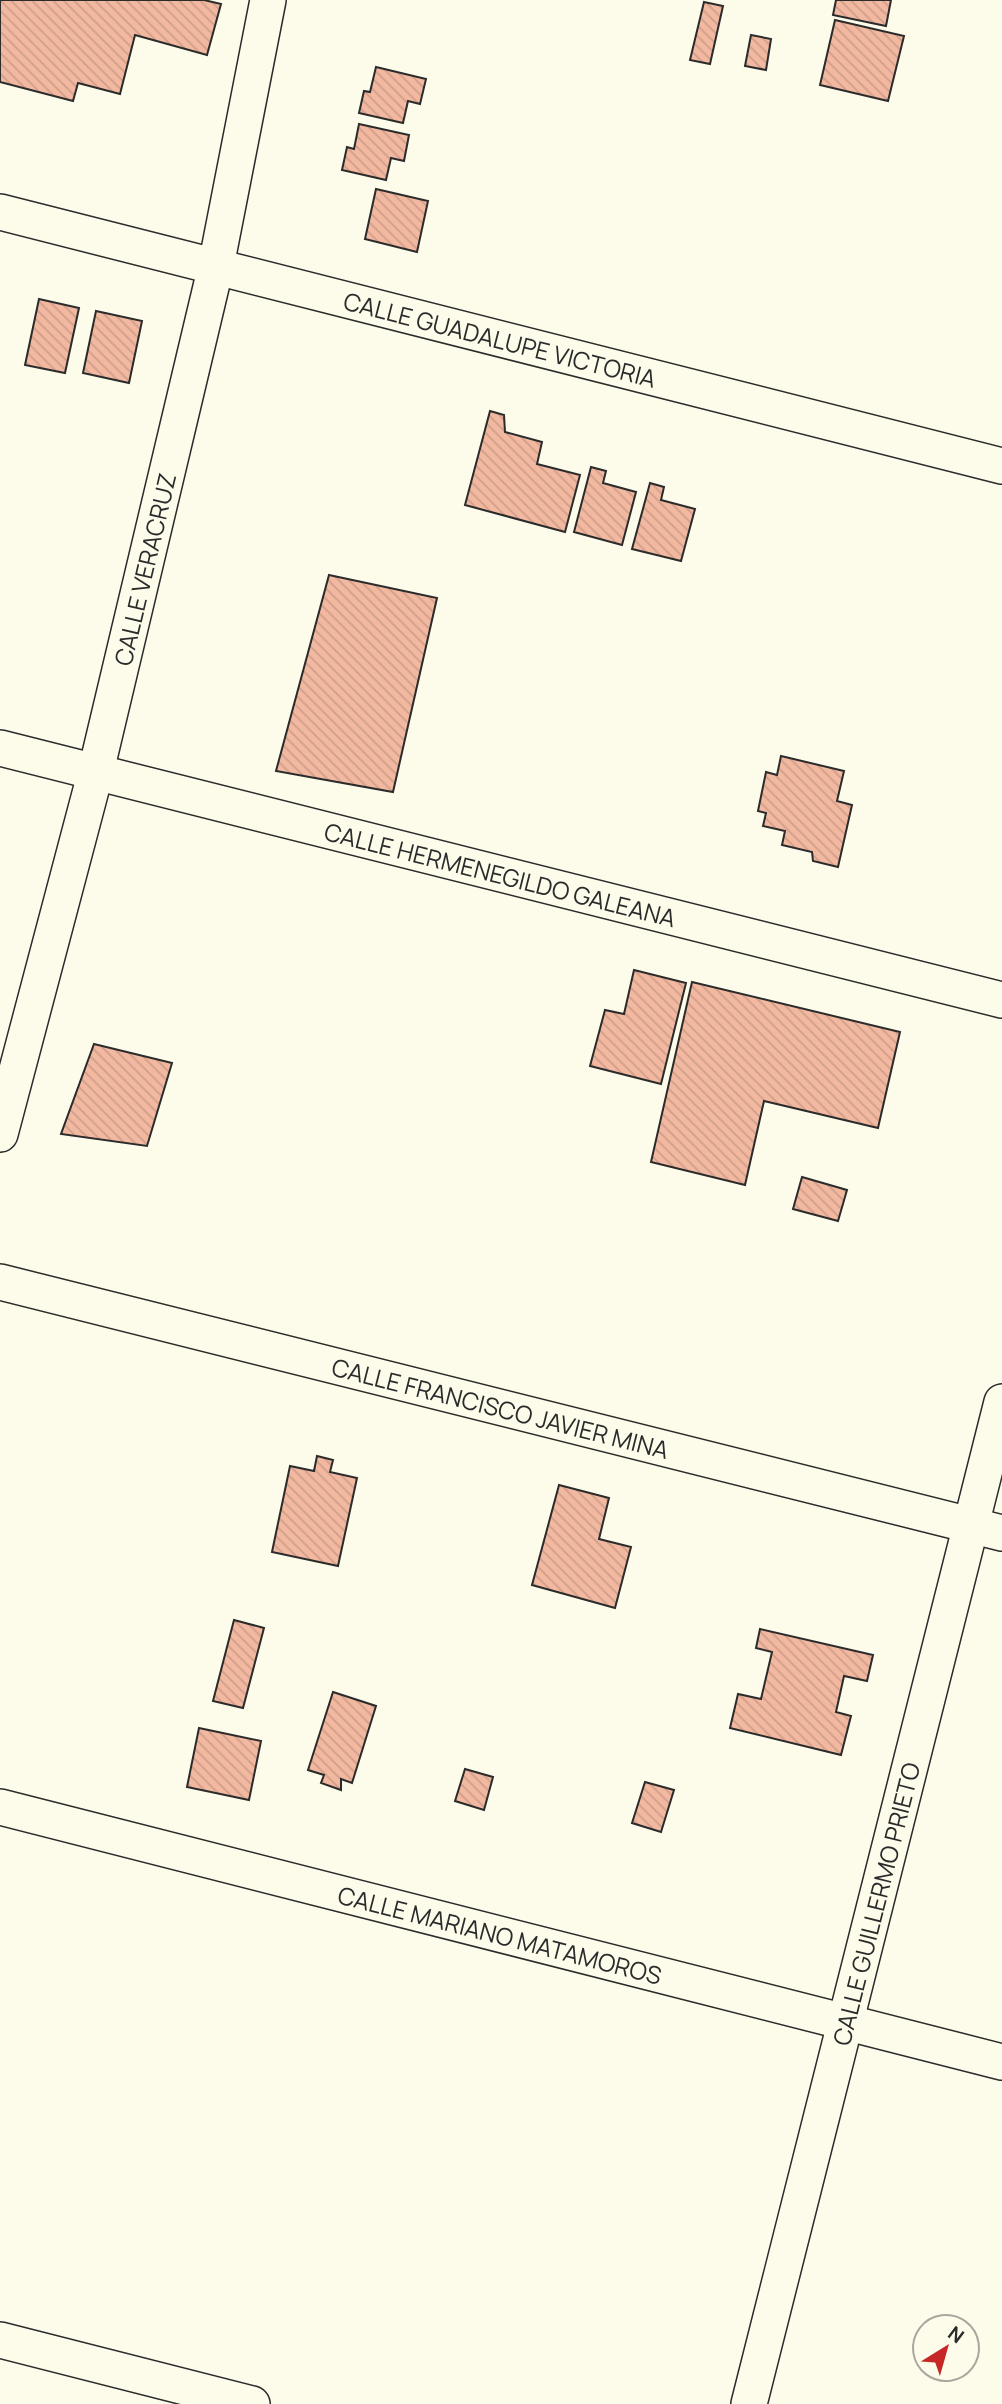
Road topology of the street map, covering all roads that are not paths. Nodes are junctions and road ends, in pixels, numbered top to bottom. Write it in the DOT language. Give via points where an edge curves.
graph roads {
  1 [pos="268,0"];
  2 [pos="0,212"];
  3 [pos="216,266"];
  4 [pos="1002,467"];
  5 [pos="0,748"];
  6 [pos="96,771"];
  7 [pos="1002,1000"];
  8 [pos="0,1134"];
  9 [pos="0,1282"];
  10 [pos="1002,1402"];
  11 [pos="986,1529"];
  12 [pos="0,1807"];
  13 [pos="845,2022"];
  14 [pos="1002,2062"];
  15 [pos="0,2340"];
  16 [pos="252,2404"];
  17 [pos="749,2404"];
  1 -- 3 [label="street, CALLE VERACRUZ"];
  2 -- 3 [label="street, CALLE GUADALUPE VICTORIA"];
  3 -- 4 [label="street, CALLE GUADALUPE VICTORIA"];
  3 -- 6 [label="street, CALLE VERACRUZ"];
  5 -- 6 [label="street, CALLE HERMENEGILDO GALEANA"];
  6 -- 7 [label="street, CALLE HERMENEGILDO GALEANA"];
  6 -- 8 [label="street, CALLE VERACRUZ"];
  9 -- 11 [label="street, CALLE FRANCISCO JAVIER MINA"];
  10 -- 11 [label="street, CALLE GUILLERMO PRIETO"];
  11 -- 13 [label="street, CALLE GUILLERMO PRIETO"];
  12 -- 13 [label="street, CALLE MARIANO MATAMOROS"];
  13 -- 14 [label="street, CALLE MARIANO MATAMOROS"];
  13 -- 17 [label="street, CALLE GUILLERMO PRIETO"];
  15 -- 16 [label="street"];
}
